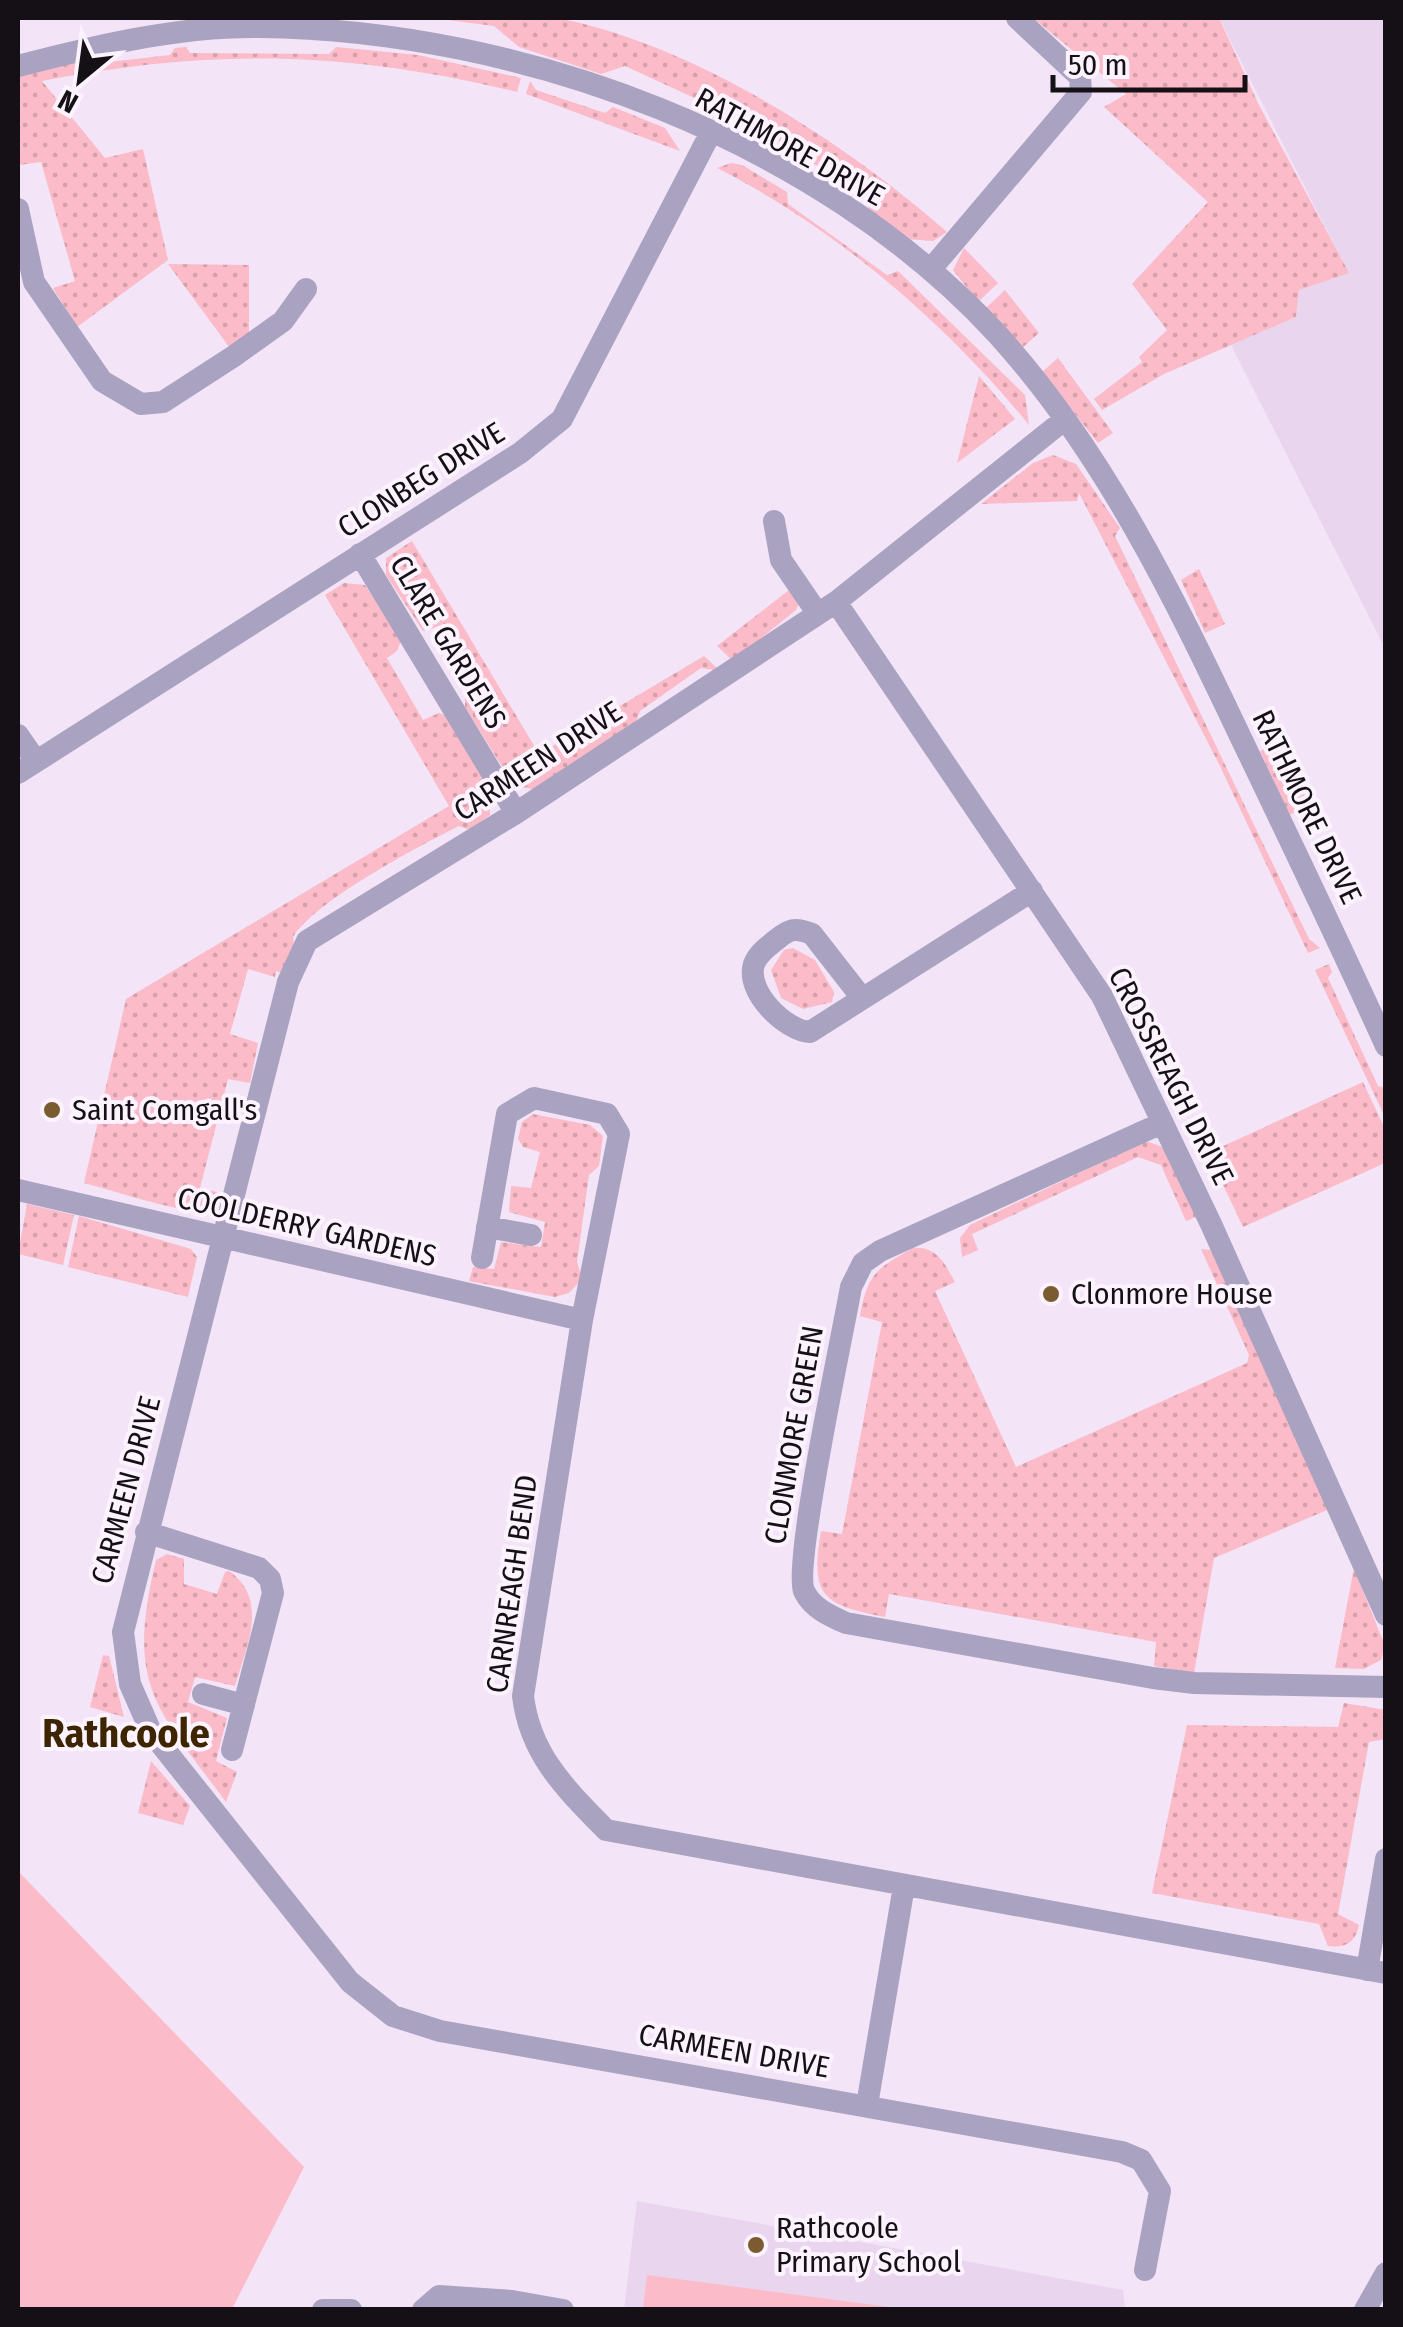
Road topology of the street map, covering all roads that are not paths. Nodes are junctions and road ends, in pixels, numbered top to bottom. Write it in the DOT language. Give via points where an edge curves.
graph roads {
  1 [pos="1017,18"];
  2 [pos="18,66"];
  3 [pos="711,132"];
  4 [pos="18,209"];
  5 [pos="931,270"];
  6 [pos="306,289"];
  7 [pos="1064,420"];
  8 [pos="774,521"];
  9 [pos="360,554"];
  10 [pos="827,608"];
  11 [pos="18,736"];
  12 [pos="26,767"];
  13 [pos="516,813"];
  14 [pos="1032,890"];
  15 [pos="862,998"];
  16 [pos="1386,1046"];
  17 [pos="1162,1122"];
  18 [pos="18,1190"];
  19 [pos="487,1227"];
  20 [pos="530,1235"];
  21 [pos="222,1240"];
  22 [pos="482,1258"];
  23 [pos="582,1320"];
  24 [pos="146,1532"];
  25 [pos="1386,1615"];
  26 [pos="1386,1686"];
  27 [pos="202,1694"];
  28 [pos="244,1705"];
  29 [pos="232,1750"];
  30 [pos="1386,1858"];
  31 [pos="904,1886"];
  32 [pos="1376,1972"];
  33 [pos="867,2106"];
  34 [pos="1145,2270"];
  35 [pos="1386,2273"];
  36 [pos="511,2306"];
  37 [pos="323,2310"];
  38 [pos="350,2310"];
  39 [pos="423,2310"];
  40 [pos="564,2310"];
  41 [pos="1364,2310"];
  1 -- 5 [label="street" via="1080,77 1081,92"];
  2 -- 3 [label="street, RATHMORE DRIVE" via="146,38 258,27 390,38 491,54 629,96"];
  3 -- 5 [label="street, RATHMORE DRIVE" via="832,198"];
  3 -- 9 [label="street, CLONBEG DRIVE" via="562,419"];
  4 -- 6 [label="street" via="34,282 102,381 141,404 163,402 234,356 284,320"];
  5 -- 7 [label="street, RATHMORE DRIVE" via="1000,338"];
  7 -- 10 [label="street, CARMEEN DRIVE"];
  7 -- 16 [label="street, RATHMORE DRIVE" via="1127,512 1185,621"];
  8 -- 10 [label="street, CROSSREAGH DRIVE" via="781,560"];
  9 -- 12 [label="street, CLONBEG DRIVE"];
  9 -- 13 [label="street, CLARE GARDENS"];
  10 -- 13 [label="street, CARMEEN DRIVE"];
  10 -- 14 [label="street, CROSSREAGH DRIVE"];
  11 -- 12 [label="street"];
  13 -- 21 [label="street, CARMEEN DRIVE" via="307,941 288,982"];
  14 -- 15 [label="street"];
  14 -- 17 [label="street, CROSSREAGH DRIVE" via="1102,996"];
  15 -- 15 [label="street" via="810,1032 797,1032 754,983 753,966 789,929 800,930 812,934"];
  17 -- 25 [label="street, CROSSREAGH DRIVE"];
  17 -- 26 [label="street, CLONMORE GREEN" via="864,1264 851,1287 800,1573 805,1594 846,1624 1168,1680"];
  18 -- 21 [label="street, COOLDERRY GARDENS"];
  19 -- 20 [label="street"];
  19 -- 22 [label="street, CARNREAGH BEND"];
  19 -- 23 [label="street, CARNREAGH BEND" via="507,1114 534,1098 607,1114 619,1134"];
  21 -- 23 [label="street, COOLDERRY GARDENS"];
  21 -- 24 [label="street, CARMEEN DRIVE"];
  23 -- 31 [label="street, CARNREAGH BEND" via="524,1666 527,1726 552,1776 606,1830"];
  24 -- 28 [label="street" via="259,1568 270,1580 274,1593"];
  24 -- 33 [label="street, CARMEEN DRIVE" via="123,1632 130,1684 151,1732 350,1982 393,2016 440,2031"];
  27 -- 28 [label="street"];
  28 -- 29 [label="street"];
  30 -- 32 [label="street"];
  31 -- 32 [label="street, CARNREAGH BEND"];
  31 -- 33 [label="street"];
  33 -- 34 [label="street, CARMEEN DRIVE" via="1141,2160 1160,2191"];
  35 -- 41 [label="street"];
  36 -- 39 [label="street" via="439,2296"];
  36 -- 40 [label="street"];
  37 -- 38 [label="street"];
}
